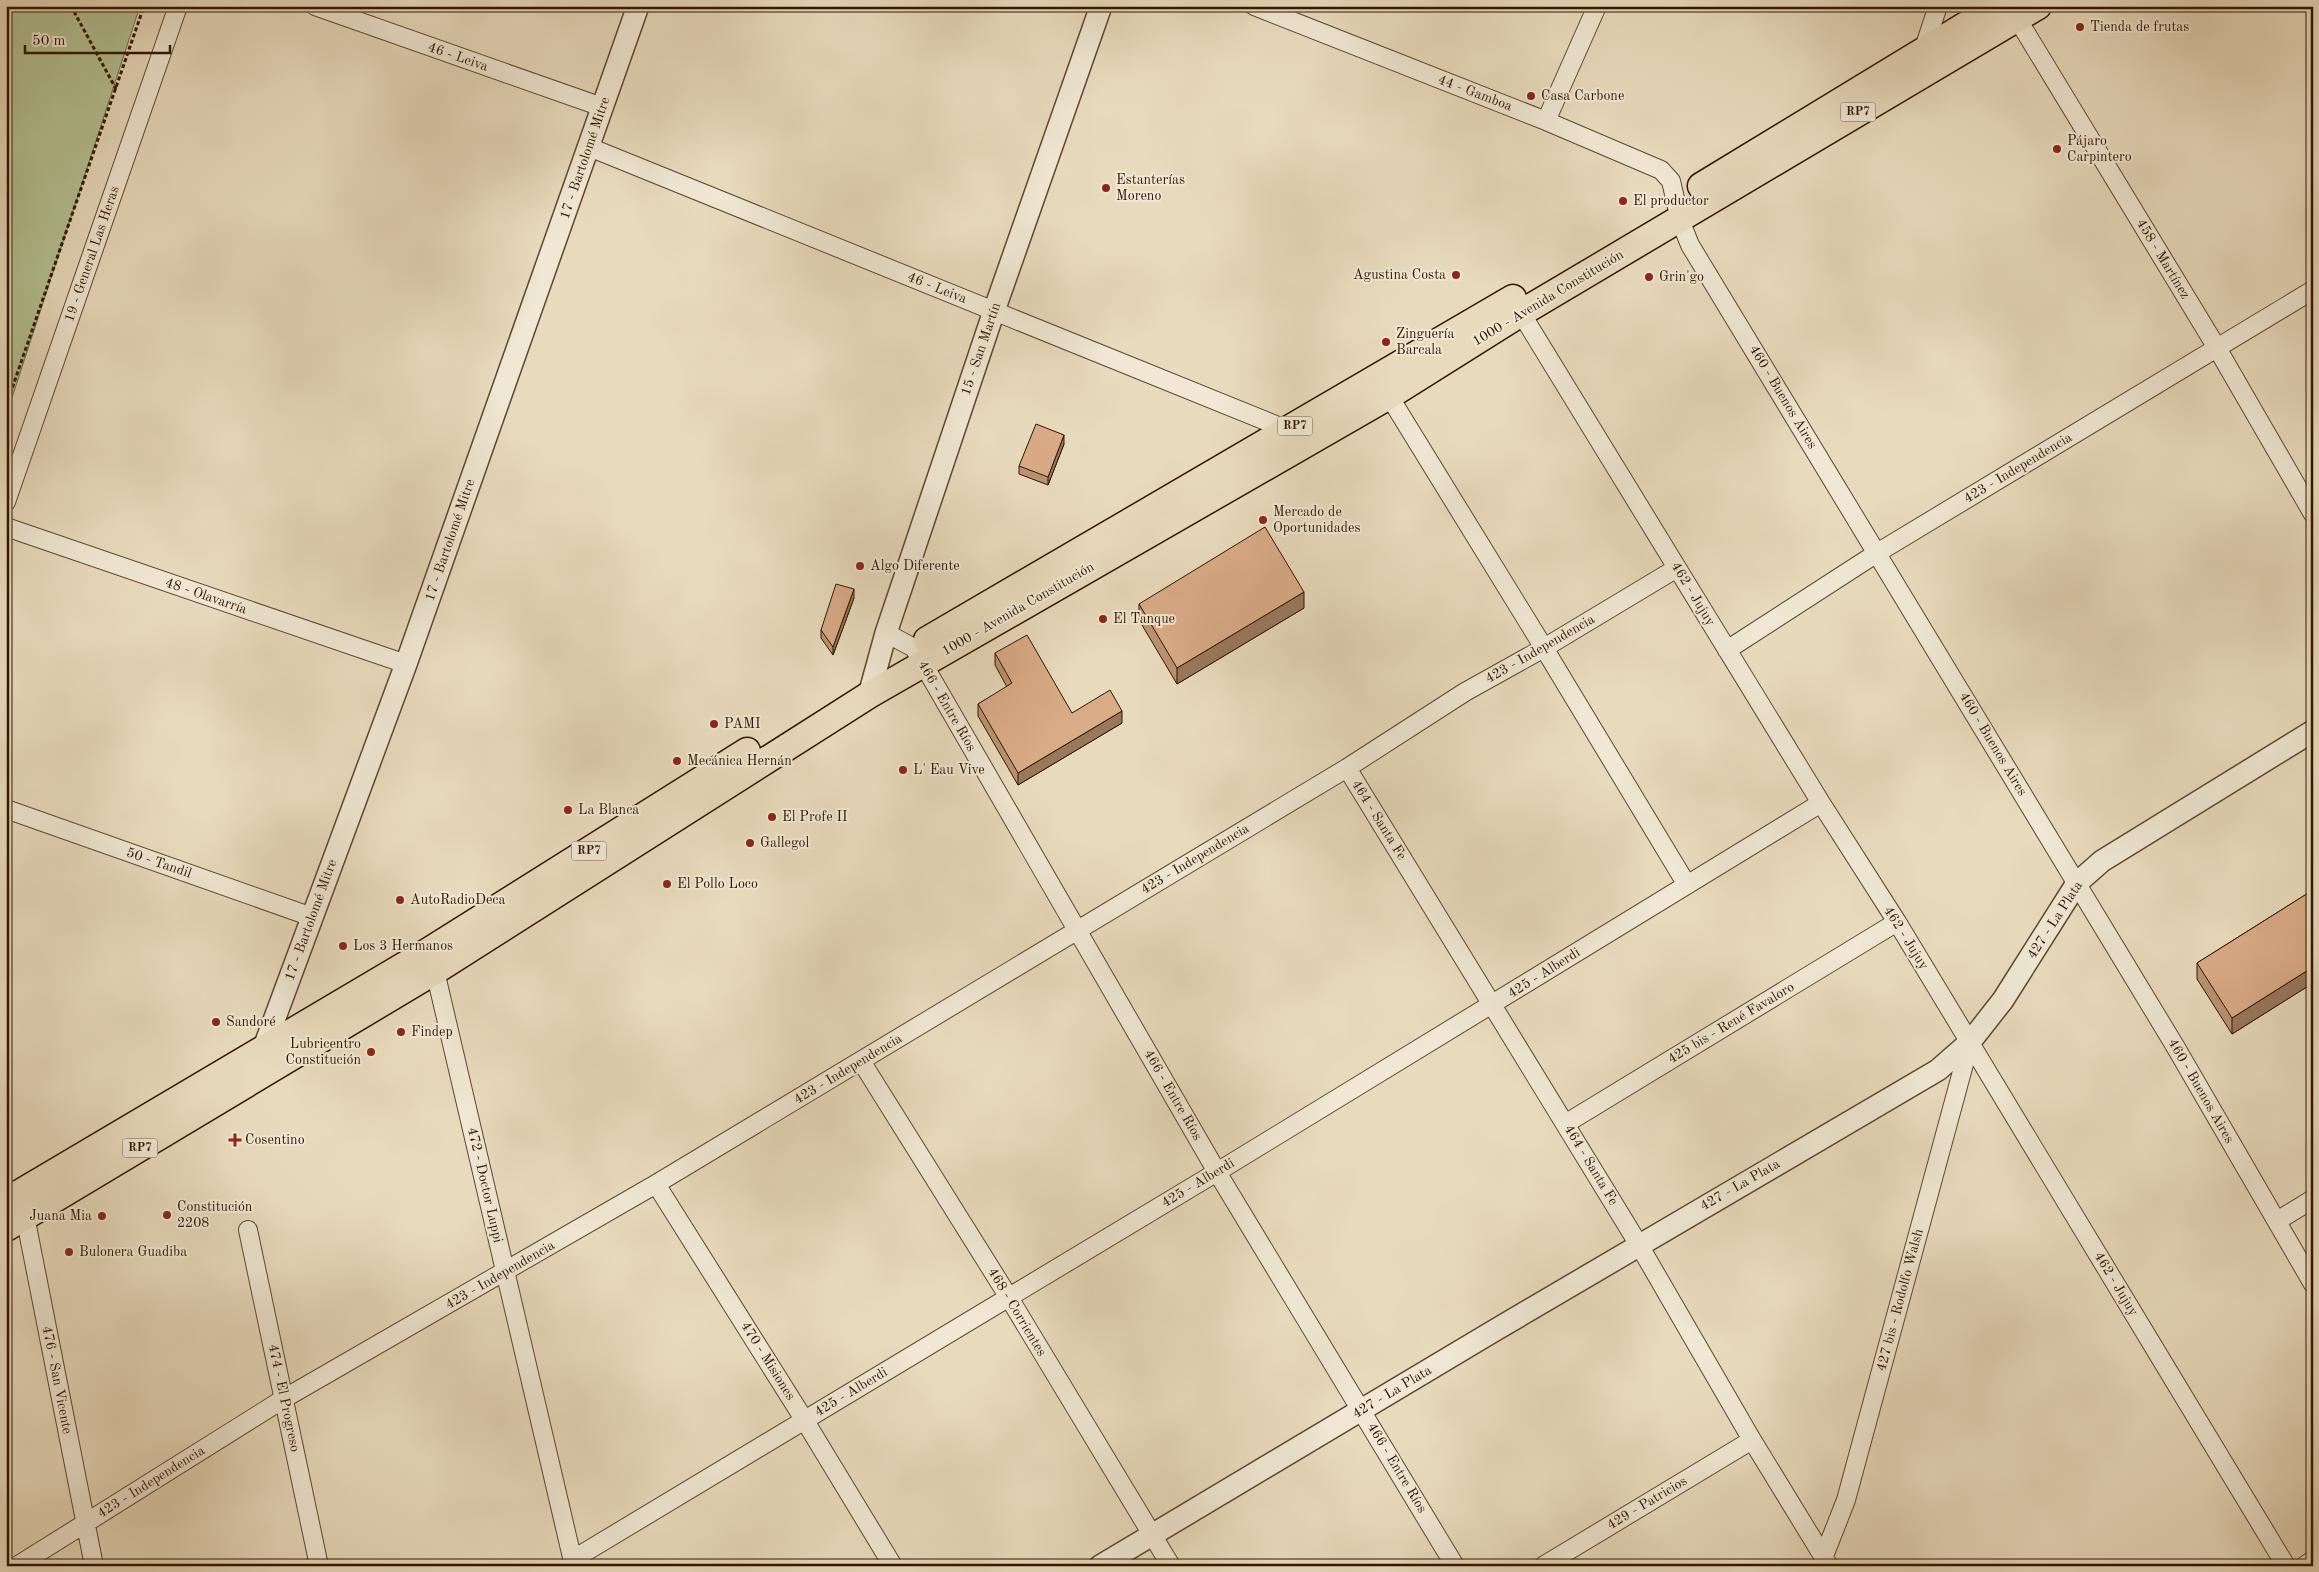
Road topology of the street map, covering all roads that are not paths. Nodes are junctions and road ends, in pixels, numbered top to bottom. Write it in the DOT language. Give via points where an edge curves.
graph roads {
  1 [pos="178,6"];
  2 [pos="314,6"];
  3 [pos="638,6"];
  4 [pos="1101,6"];
  5 [pos="1254,6"];
  6 [pos="1597,6"];
  7 [pos="1938,6"];
  8 [pos="2015,10"];
  9 [pos="1927,59"];
  10 [pos="602,107"];
  11 [pos="1546,121"];
  12 [pos="589,147"];
  13 [pos="1678,211"];
  14 [pos="2313,290"];
  15 [pos="994,311"];
  16 [pos="1521,313"];
  17 [pos="2217,348"];
  18 [pos="1389,396"];
  19 [pos="1288,430"];
  20 [pos="1313,440"];
  21 [pos="6,502"];
  22 [pos="2313,513"];
  23 [pos="6,528"];
  24 [pos="1877,553"];
  25 [pos="1677,568"];
  26 [pos="886,632"];
  27 [pos="1544,648"];
  28 [pos="1727,650"];
  29 [pos="918,656"];
  30 [pos="406,664"];
  31 [pos="873,683"];
  32 [pos="2313,731"];
  33 [pos="1348,768"];
  34 [pos="1821,803"];
  35 [pos="6,809"];
  36 [pos="2077,882"];
  37 [pos="1688,885"];
  38 [pos="312,917"];
  39 [pos="1898,922"];
  40 [pos="1078,929"];
  41 [pos="431,961"];
  42 [pos="1493,1005"];
  43 [pos="1970,1042"];
  44 [pos="268,1059"];
  45 [pos="861,1061"];
  46 [pos="1565,1124"];
  47 [pos="1217,1172"];
  48 [pos="656,1184"];
  49 [pos="2313,1199"];
  50 [pos="14,1210"];
  51 [pos="2276,1221"];
  52 [pos="248,1230"];
  53 [pos="1639,1245"];
  54 [pos="505,1272"];
  55 [pos="2313,1284"];
  56 [pos="1008,1296"];
  57 [pos="285,1398"];
  58 [pos="1362,1410"];
  59 [pos="805,1420"];
  60 [pos="1752,1440"];
  61 [pos="85,1523"];
  62 [pos="1151,1534"];
  63 [pos="2313,1560"];
  64 [pos="1827,1561"];
  65 [pos="573,1563"];
  66 [pos="17,1566"];
  67 [pos="94,1566"];
  68 [pos="320,1566"];
  69 [pos="893,1566"];
  70 [pos="1100,1566"];
  71 [pos="1171,1566"];
  72 [pos="1455,1566"];
  73 [pos="1543,1566"];
  74 [pos="2286,1566"];
  75 [pos="2304,1566"];
  1 -- 21 [label="street, 19 - General Las Heras"];
  2 -- 10 [label="street, 46 - Leiva"];
  3 -- 10 [label="street, 17 - Bartolomé Mitre"];
  4 -- 15 [label="street, 15 - San Martín"];
  5 -- 11 [label="street, 44 - Gamboa"];
  6 -- 11 [label="street"];
  7 -- 9 [label="street"];
  8 -- 9 [label="main road, 1000 - Avenida Constitución / RP7"];
  8 -- 17 [label="street, 458 - Martínez"];
  9 -- 13 [label="main road, 1000 - Avenida Constitución / RP7"];
  10 -- 12 [label="street, 17 - Bartolomé Mitre"];
  11 -- 13 [label="street, 44 - Gamboa" via="1660,170 1671,181"];
  12 -- 15 [label="street, 46 - Leiva"];
  12 -- 30 [label="street, 17 - Bartolomé Mitre"];
  13 -- 16 [label="main road, 1000 - Avenida Constitución / RP7"];
  13 -- 19 [label="main road, 1000 - Avenida Constitución / RP7"];
  13 -- 24 [label="street, 460 - Buenos Aires" via="1690,244"];
  14 -- 17 [label="street, 423 - Independencia"];
  15 -- 19 [label="street, 46 - Leiva"];
  15 -- 26 [label="street, 15 - San Martín"];
  16 -- 18 [label="main road, 1000 - Avenida Constitución / RP7"];
  16 -- 25 [label="street, 462 - Jujuy"];
  17 -- 22 [label="street, 458 - Martínez"];
  17 -- 24 [label="street, 423 - Independencia"];
  18 -- 20 [label="main road, 1000 - Avenida Constitución / RP7"];
  18 -- 27 [label="street"];
  19 -- 20 [label="street, 46 - Leiva"];
  19 -- 29 [label="main road, 1000 - Avenida Constitución / RP7"];
  20 -- 29 [label="main road, 1000 - Avenida Constitución / RP7"];
  23 -- 30 [label="street, 48 - Olavarría"];
  24 -- 28 [label="street, 423 - Independencia"];
  24 -- 36 [label="street, 460 - Buenos Aires"];
  25 -- 27 [label="street, 423 - Independencia"];
  25 -- 28 [label="street, 462 - Jujuy"];
  26 -- 29 [label="street, 466 - Entre Ríos"];
  26 -- 31 [label="street, 15 - San Martín"];
  27 -- 33 [label="street, 423 - Independencia" via="1465,692"];
  27 -- 37 [label="street"];
  28 -- 34 [label="street, 462 - Jujuy"];
  29 -- 31 [label="main road, 1000 - Avenida Constitución / RP7"];
  29 -- 40 [label="street, 466 - Entre Ríos"];
  30 -- 38 [label="street, 17 - Bartolomé Mitre"];
  31 -- 41 [label="main road, 1000 - Avenida Constitución / RP7"];
  32 -- 36 [label="street, 427 - La Plata" via="2102,861"];
  33 -- 40 [label="street, 423 - Independencia"];
  33 -- 42 [label="street, 464 - Santa Fe"];
  34 -- 37 [label="street, 425 - Alberdi"];
  34 -- 39 [label="street, 462 - Jujuy"];
  35 -- 38 [label="street, 50 - Tandil"];
  36 -- 43 [label="street, 427 - La Plata" via="2003,1000"];
  36 -- 51 [label="street, 460 - Buenos Aires"];
  37 -- 42 [label="street, 425 - Alberdi"];
  38 -- 44 [label="street, 17 - Bartolomé Mitre"];
  39 -- 43 [label="street, 462 - Jujuy"];
  39 -- 46 [label="street, 425 bis - René Favaloro"];
  40 -- 45 [label="street, 423 - Independencia"];
  40 -- 47 [label="street, 466 - Entre Ríos"];
  41 -- 44 [label="main road, 1000 - Avenida Constitución / RP7"];
  41 -- 54 [label="street, 472 - Doctor Luppi"];
  42 -- 46 [label="street, 464 - Santa Fe"];
  42 -- 47 [label="street, 425 - Alberdi"];
  43 -- 53 [label="street, 427 - La Plata" via="1938,1070"];
  43 -- 64 [label="street, 427 bis - Rodolfo Walsh"];
  43 -- 74 [label="street, 462 - Jujuy"];
  44 -- 50 [label="main road, 1000 - Avenida Constitución / RP7"];
  45 -- 48 [label="street, 423 - Independencia"];
  45 -- 56 [label="street, 468 - Corrientes"];
  46 -- 53 [label="street, 464 - Santa Fe"];
  47 -- 56 [label="street, 425 - Alberdi"];
  47 -- 58 [label="street, 466 - Entre Ríos"];
  48 -- 54 [label="street, 423 - Independencia"];
  48 -- 59 [label="street, 470 - Misiones"];
  49 -- 51 [label="street"];
  50 -- 61 [label="street, 476 - San Vicente"];
  51 -- 55 [label="street, 460 - Buenos Aires"];
  52 -- 57 [label="street, 474 - El Progreso"];
  53 -- 58 [label="street, 427 - La Plata"];
  53 -- 60 [label="street, 464 - Santa Fe"];
  54 -- 57 [label="street, 423 - Independencia"];
  54 -- 65 [label="street, 472 - Doctor Luppi"];
  56 -- 59 [label="street, 425 - Alberdi"];
  56 -- 62 [label="street, 468 - Corrientes"];
  57 -- 61 [label="street, 423 - Independencia"];
  57 -- 68 [label="street, 474 - El Progreso"];
  58 -- 62 [label="street, 427 - La Plata"];
  58 -- 72 [label="street, 466 - Entre Ríos"];
  59 -- 65 [label="street, 425 - Alberdi"];
  59 -- 69 [label="street, 470 - Misiones"];
  60 -- 64 [label="street, 464 - Santa Fe"];
  60 -- 73 [label="street, 429 - Patricios"];
  61 -- 66 [label="street, 423 - Independencia"];
  61 -- 67 [label="street, 476 - San Vicente"];
  62 -- 70 [label="street, 427 - La Plata"];
  62 -- 71 [label="street, 468 - Corrientes"];
  63 -- 75 [label="street"];
}
